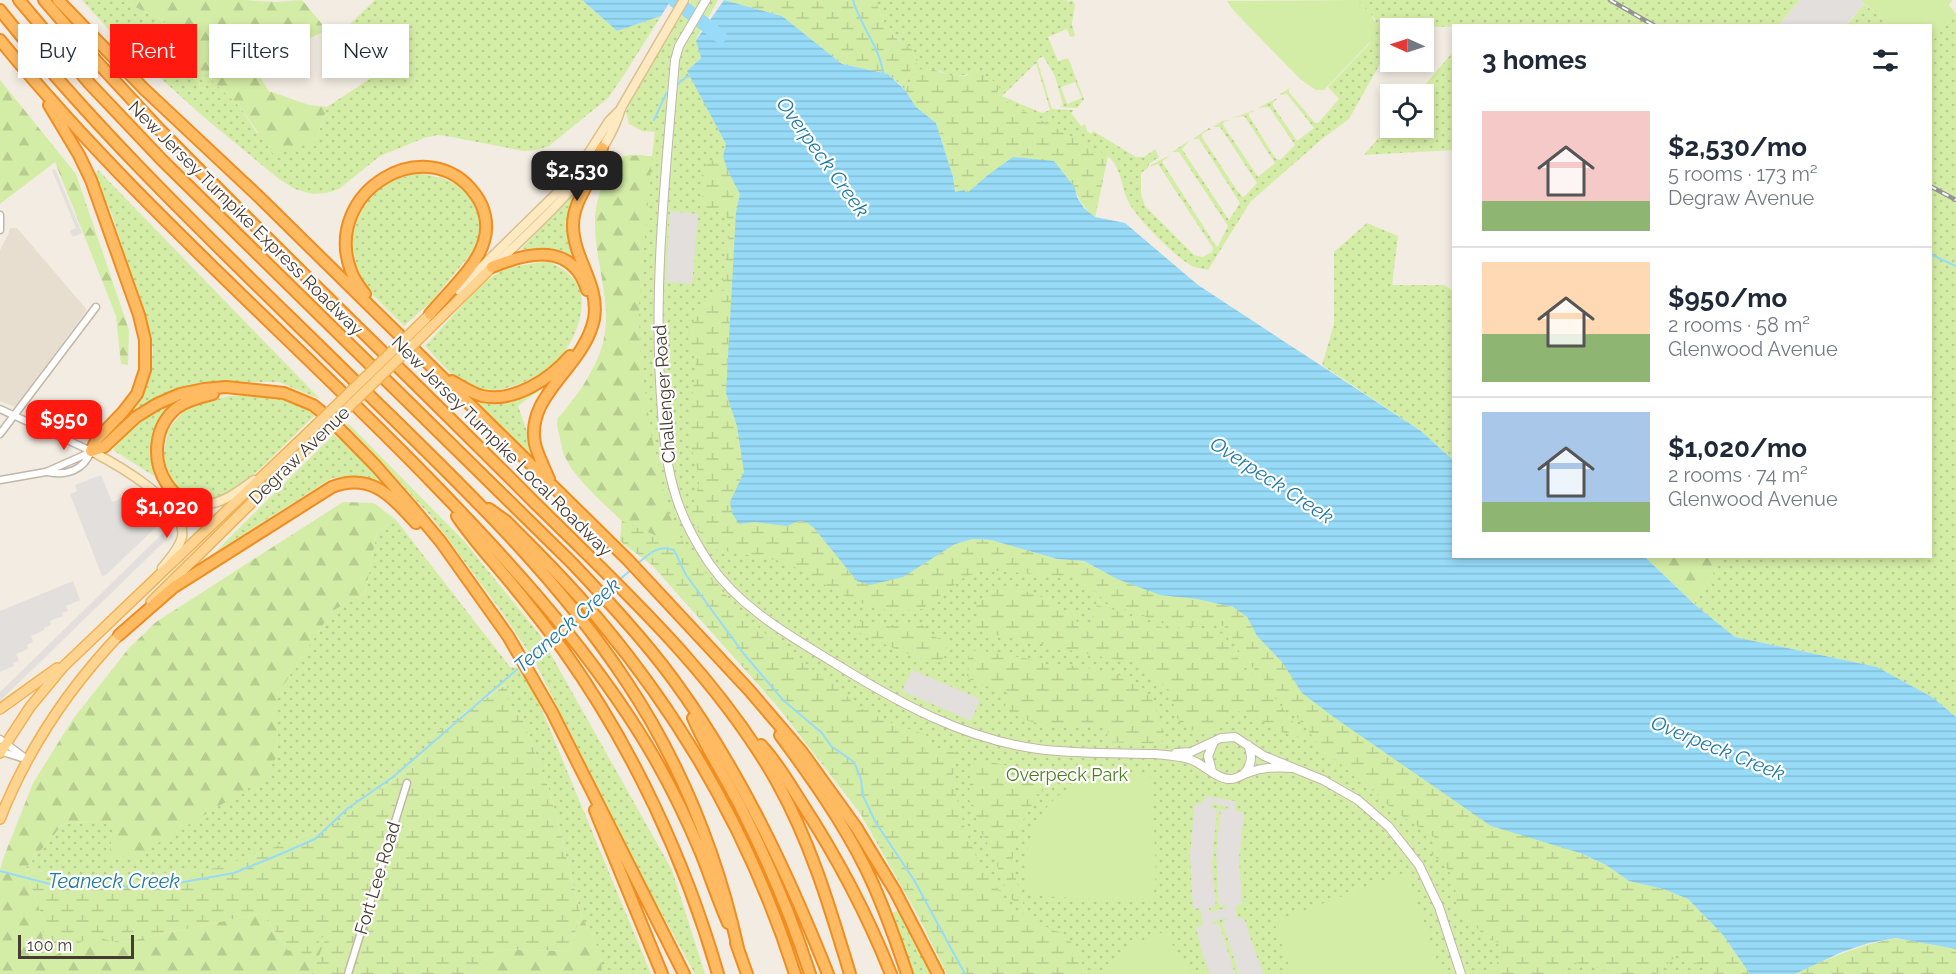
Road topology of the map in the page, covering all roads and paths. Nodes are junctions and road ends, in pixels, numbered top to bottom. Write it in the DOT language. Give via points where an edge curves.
graph roads {
  1 [pos="19,0"];
  2 [pos="44,0"];
  3 [pos="58,0"];
  4 [pos="684,0"];
  5 [pos="706,0"];
  6 [pos="0,10"];
  7 [pos="0,40"];
  8 [pos="34,82"];
  9 [pos="621,108"];
  10 [pos="602,148"];
  11 [pos="1,218"];
  12 [pos="0,230"];
  13 [pos="492,267"];
  14 [pos="96,307"];
  15 [pos="430,314"];
  16 [pos="381,317"];
  17 [pos="420,331"];
  18 [pos="439,374"];
  19 [pos="246,389"];
  20 [pos="0,409"];
  21 [pos="14,416"];
  22 [pos="319,429"];
  23 [pos="0,434"];
  24 [pos="91,451"];
  25 [pos="280,460"];
  26 [pos="46,472"];
  27 [pos="0,480"];
  28 [pos="551,484"];
  29 [pos="440,490"];
  30 [pos="466,493"];
  31 [pos="164,498"];
  32 [pos="187,504"];
  33 [pos="452,560"];
  34 [pos="154,578"];
  35 [pos="119,635"];
  36 [pos="73,656"];
  37 [pos="732,673"];
  38 [pos="681,691"];
  39 [pos="0,709"];
  40 [pos="731,711"];
  41 [pos="3,740"];
  42 [pos="1214,743"];
  43 [pos="1247,744"];
  44 [pos="0,752"];
  45 [pos="1166,755"];
  46 [pos="28,760"];
  47 [pos="1292,768"];
  48 [pos="581,770"];
  49 [pos="1212,771"];
  50 [pos="1244,774"];
  51 [pos="407,783"];
  52 [pos="0,819"];
  53 [pos="738,948"];
  54 [pos="348,974"];
  55 [pos="662,974"];
  56 [pos="684,974"];
  57 [pos="718,974"];
  58 [pos="747,974"];
  59 [pos="795,974"];
  60 [pos="810,974"];
  61 [pos="828,974"];
  62 [pos="850,974"];
  63 [pos="891,974"];
  64 [pos="907,974"];
  65 [pos="938,974"];
  66 [pos="1461,974"];
  1 -- 38 [label="highway, New Jersey Turnpike Express Roadway" via="89,83 162,160 596,588"];
  2 -- 40 [label="highway, New Jersey Turnpike Local Roadway" via="172,143 624,591"];
  3 -- 16 [label="highway" via="144,89"];
  4 -- 9 [label="main road, Degraw Avenue"];
  5 -- 45 [label="street, Challenger Road" via="681,42 674,64 659,294 665,449 690,532 710,564 739,598 778,629 916,711 972,733 1038,749"];
  6 -- 30 [label="highway" via="135,163"];
  7 -- 8 [label="highway"];
  8 -- 24 [label="highway" via="91,180 145,339 145,370 137,394"];
  8 -- 29 [label="highway" via="106,161"];
  9 -- 10 [label="main road, Degraw Avenue"];
  9 -- 15 [label="main road, Degraw Avenue" via="558,192"];
  10 -- 13 [label="main road, Degraw Avenue" via="569,192"];
  10 -- 28 [label="highway" via="573,223 594,294 592,324 583,349 542,403 535,425 536,447"];
  11 -- 12 [label="street"];
  13 -- 17 [label="main road, Degraw Avenue"];
  13 -- 18 [label="highway" via="534,254 552,256 570,265 582,278 588,296 587,316 579,340 552,374 507,395 477,394"];
  14 -- 21 [label="street"];
  15 -- 16 [label="highway" via="478,256 486,225 480,202 465,182 440,170 421,167 393,172 378,181 359,200 349,221 346,244 350,268"];
  15 -- 17 [label="main road, Degraw Avenue"];
  16 -- 18 [label="highway"];
  17 -- 22 [label="main road, Degraw Avenue, bridge"];
  18 -- 28 [label="highway"];
  19 -- 24 [label="highway" via="211,388 172,397 136,417 105,447"];
  19 -- 32 [label="highway" via="187,402 164,423 157,444 158,462 167,484"];
  19 -- 33 [label="highway" via="284,393 320,410 387,478"];
  20 -- 21 [label="street"];
  21 -- 23 [label="street"];
  21 -- 24 [label="street"];
  22 -- 25 [label="main road, Degraw Avenue"];
  22 -- 35 [label="main road, Degraw Avenue"];
  24 -- 26 [label="street"];
  24 -- 26 [label="street" via="81,467 66,473"];
  24 -- 31 [label="main road"];
  25 -- 32 [label="main road" via="228,498 210,505"];
  25 -- 34 [label="main road, Degraw Avenue"];
  26 -- 27 [label="street"];
  28 -- 37 [label="highway" via="642,574"];
  29 -- 53 [label="highway" via="559,621 626,712 664,774"];
  29 -- 57 [label="highway" via="471,536 560,646 604,713 650,798 686,880"];
  30 -- 53 [label="highway" via="573,609 635,694 675,767 710,851 729,906"];
  30 -- 59 [label="highway" via="506,521 582,600 664,705 711,780 757,874"];
  31 -- 32 [label="main road"];
  31 -- 34 [label="main road" via="179,522 182,536"];
  33 -- 35 [label="highway" via="384,491 363,483 339,484 179,583"];
  33 -- 48 [label="highway" via="520,654"];
  34 -- 36 [label="main road, Degraw Avenue"];
  35 -- 46 [label="main road, Degraw Avenue" via="69,693"];
  36 -- 39 [label="main road"];
  36 -- 41 [label="main road, Degraw Avenue"];
  37 -- 64 [label="highway" via="796,757 855,848"];
  37 -- 65 [label="highway" via="775,719 846,812 895,891"];
  38 -- 60 [label="highway" via="770,869"];
  38 -- 61 [label="highway, New Jersey Turnpike Express Roadway" via="765,831"];
  40 -- 62 [label="highway, New Jersey Turnpike Local Roadway" via="776,781 804,835"];
  40 -- 63 [label="highway" via="765,750 818,829 861,907"];
  41 -- 44 [label="main road, Degraw Avenue"];
  41 -- 46 [label="street"];
  42 -- 43 [label="street, Challenger Road" via="1230,736"];
  42 -- 45 [label="street, Challenger Road" via="1191,752"];
  42 -- 49 [label="street" via="1208,756"];
  43 -- 47 [label="street, Challenger Road"];
  43 -- 50 [label="street" via="1251,759"];
  44 -- 46 [label="street"];
  45 -- 49 [label="street, Challenger Road" via="1190,759"];
  46 -- 52 [label="main road, Degraw Avenue"];
  47 -- 50 [label="street, Challenger Road" via="1265,768"];
  47 -- 66 [label="street, Challenger Road" via="1358,800 1405,846 1439,907"];
  48 -- 55 [label="highway"];
  48 -- 56 [label="highway"];
  49 -- 50 [label="street, Challenger Road" via="1226,779"];
  51 -- 54 [label="street, Fort Lee Road"];
  53 -- 58 [label="highway"];
}
